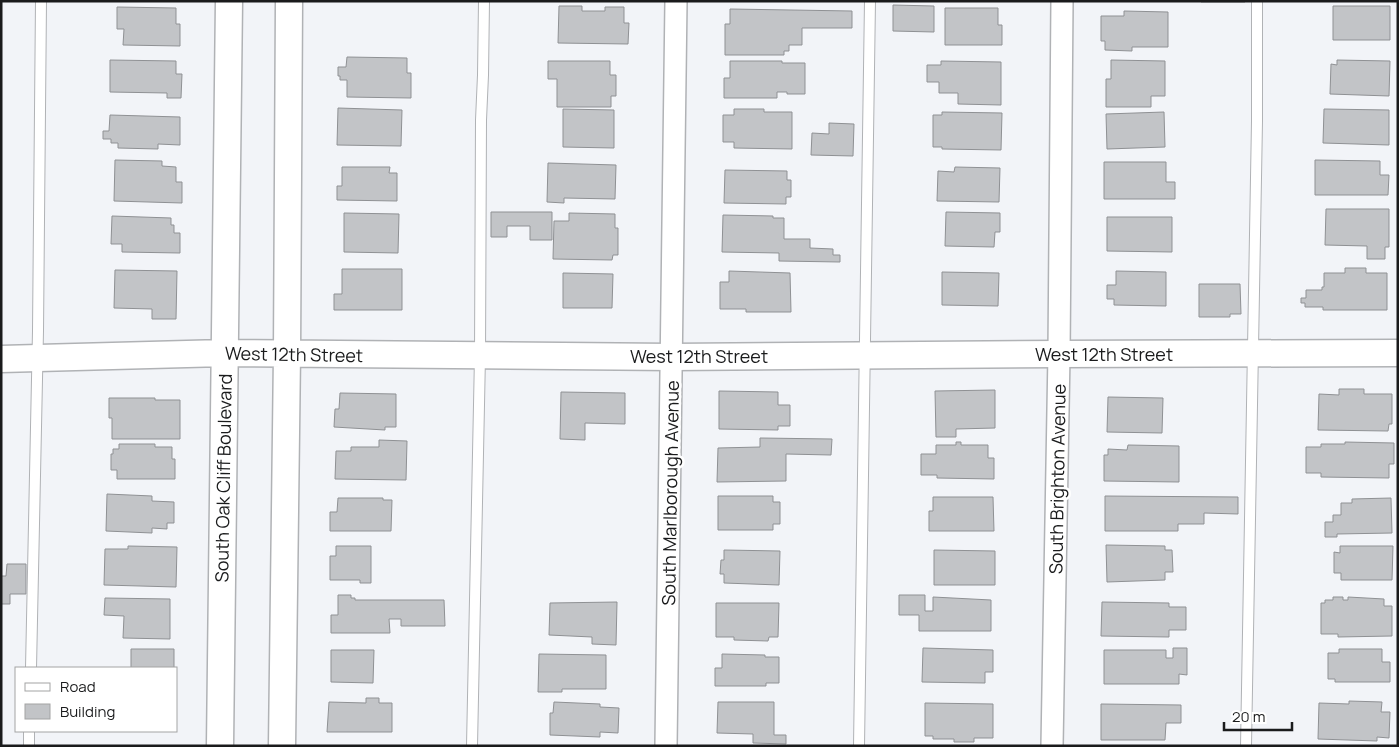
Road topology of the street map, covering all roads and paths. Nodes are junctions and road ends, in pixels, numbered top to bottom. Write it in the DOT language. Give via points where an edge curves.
graph roads {
  1 [pos="41,1"];
  2 [pos="229,1"];
  3 [pos="289,1"];
  4 [pos="484,1"];
  5 [pos="676,1"];
  6 [pos="870,1"];
  7 [pos="1062,1"];
  8 [pos="1257,1"];
  9 [pos="224,353"];
  10 [pos="1398,353"];
  11 [pos="287,354"];
  12 [pos="1059,354"];
  13 [pos="1252,354"];
  14 [pos="480,356"];
  15 [pos="866,356"];
  16 [pos="672,357"];
  17 [pos="1,359"];
  18 [pos="37,359"];
  19 [pos="31,667"];
  20 [pos="29,732"];
  21 [pos="29,746"];
  22 [pos="220,746"];
  23 [pos="282,746"];
  24 [pos="472,746"];
  25 [pos="666,746"];
  26 [pos="859,746"];
  27 [pos="1052,746"];
  28 [pos="1246,746"];
  1 -- 18 [label="lane"];
  2 -- 9 [label="street, South Oak Cliff Boulevard"];
  3 -- 11 [label="street"];
  4 -- 14 [label="lane" via="480,130"];
  5 -- 16 [label="street, South Marlborough Avenue"];
  6 -- 15 [label="lane"];
  7 -- 12 [label="street, South Brighton Avenue"];
  8 -- 13 [label="lane"];
  9 -- 11 [label="street, West 12th Street"];
  9 -- 18 [label="street, West 12th Street"];
  9 -- 22 [label="street, South Oak Cliff Boulevard"];
  10 -- 13 [label="street, West 12th Street"];
  11 -- 14 [label="street, West 12th Street"];
  11 -- 23 [label="street"];
  12 -- 13 [label="street, West 12th Street"];
  12 -- 15 [label="street, West 12th Street"];
  12 -- 27 [label="street, South Brighton Avenue"];
  13 -- 28 [label="lane"];
  14 -- 16 [label="street, West 12th Street"];
  14 -- 24 [label="lane"];
  15 -- 16 [label="street, West 12th Street"];
  15 -- 26 [label="lane"];
  16 -- 25 [label="street, South Marlborough Avenue"];
  17 -- 18 [label="street, West 12th Street"];
  18 -- 19 [label="lane"];
  20 -- 21 [label="lane"];
}
